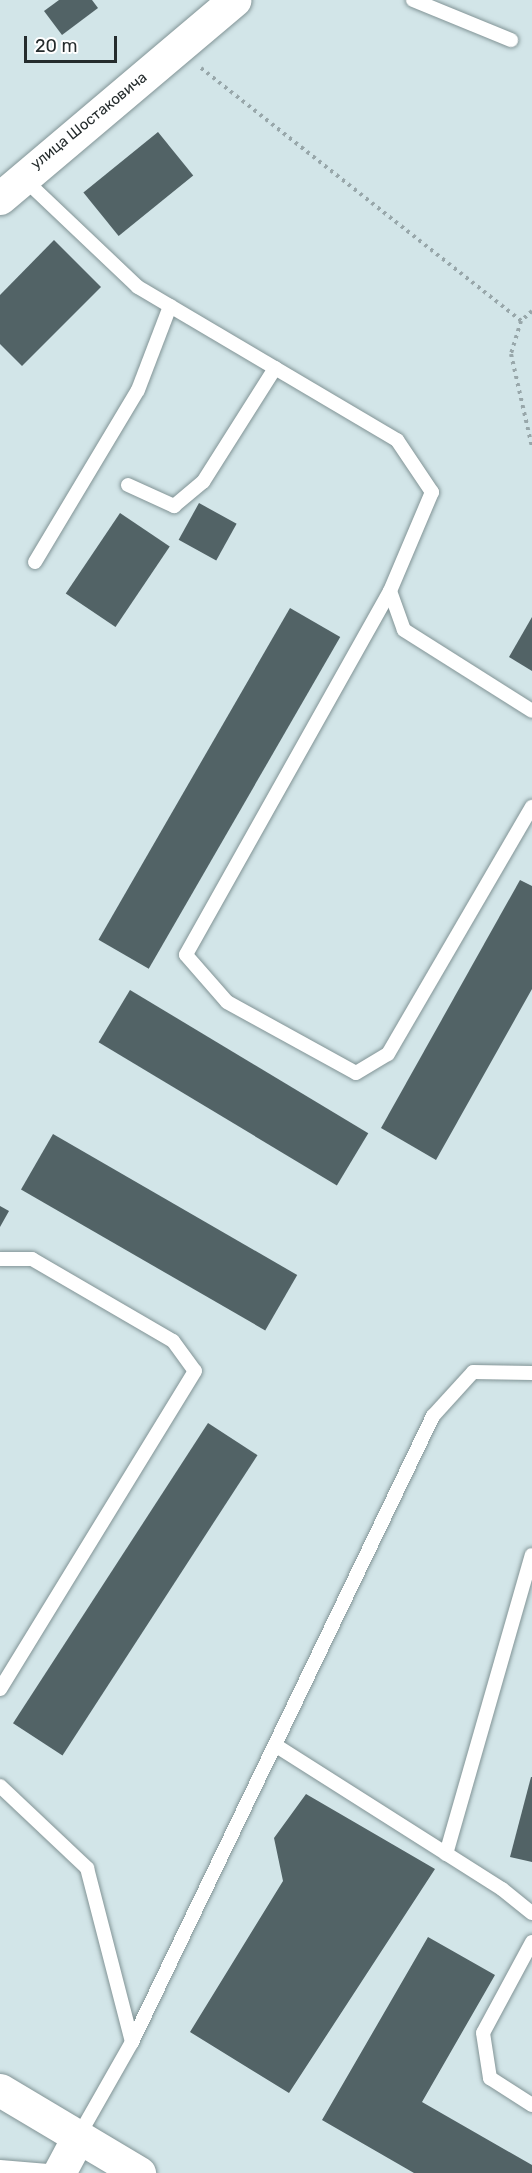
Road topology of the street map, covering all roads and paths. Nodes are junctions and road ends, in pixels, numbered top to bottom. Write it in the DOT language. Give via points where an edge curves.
graph roads {
  1 [pos="234,0"];
  2 [pos="413,0"];
  3 [pos="512,40"];
  4 [pos="177,49"];
  5 [pos="11,187"];
  6 [pos="170,306"];
  7 [pos="532,311"];
  8 [pos="520,321"];
  9 [pos="275,368"];
  10 [pos="532,447"];
  11 [pos="128,485"];
  12 [pos="35,562"];
  13 [pos="390,591"];
  14 [pos="532,711"];
  15 [pos="532,807"];
  16 [pos="0,1259"];
  17 [pos="532,1373"];
  18 [pos="532,1555"];
  19 [pos="0,1689"];
  20 [pos="275,1745"];
  21 [pos="0,1786"];
  22 [pos="446,1854"];
  23 [pos="532,1913"];
  24 [pos="532,1942"];
  25 [pos="132,2042"];
  26 [pos="0,2090"];
  27 [pos="532,2105"];
  28 [pos="77,2139"];
  29 [pos="0,2167"];
  30 [pos="59,2173"];
  31 [pos="139,2173"];
  1 -- 4 [label="street, улица Шостаковича"];
  2 -- 3 [label="lane"];
  4 -- 5 [label="street, улица Шостаковича"];
  4 -- 8 [label="path"];
  5 -- 6 [label="lane" via="138,287"];
  6 -- 9 [label="lane"];
  6 -- 12 [label="lane" via="138,390"];
  7 -- 8 [label="path"];
  8 -- 10 [label="path" via="511,354"];
  9 -- 11 [label="lane" via="203,482 174,506"];
  9 -- 13 [label="lane" via="397,440 432,492"];
  13 -- 14 [label="lane" via="404,630"];
  13 -- 15 [label="lane" via="186,955 227,1002 356,1073 388,1054"];
  16 -- 19 [label="lane" via="32,1259 173,1341 195,1371"];
  17 -- 20 [label="lane" via="473,1372 434,1416"];
  18 -- 22 [label="lane"];
  20 -- 22 [label="lane"];
  20 -- 25 [label="lane"];
  21 -- 25 [label="lane" via="87,1868"];
  22 -- 23 [label="lane"];
  24 -- 27 [label="lane" via="483,2033 490,2078"];
  25 -- 28 [label="lane"];
  26 -- 28 [label="street"];
  28 -- 30 [label="street"];
  28 -- 31 [label="street"];
  29 -- 30 [label="lane"];
}
